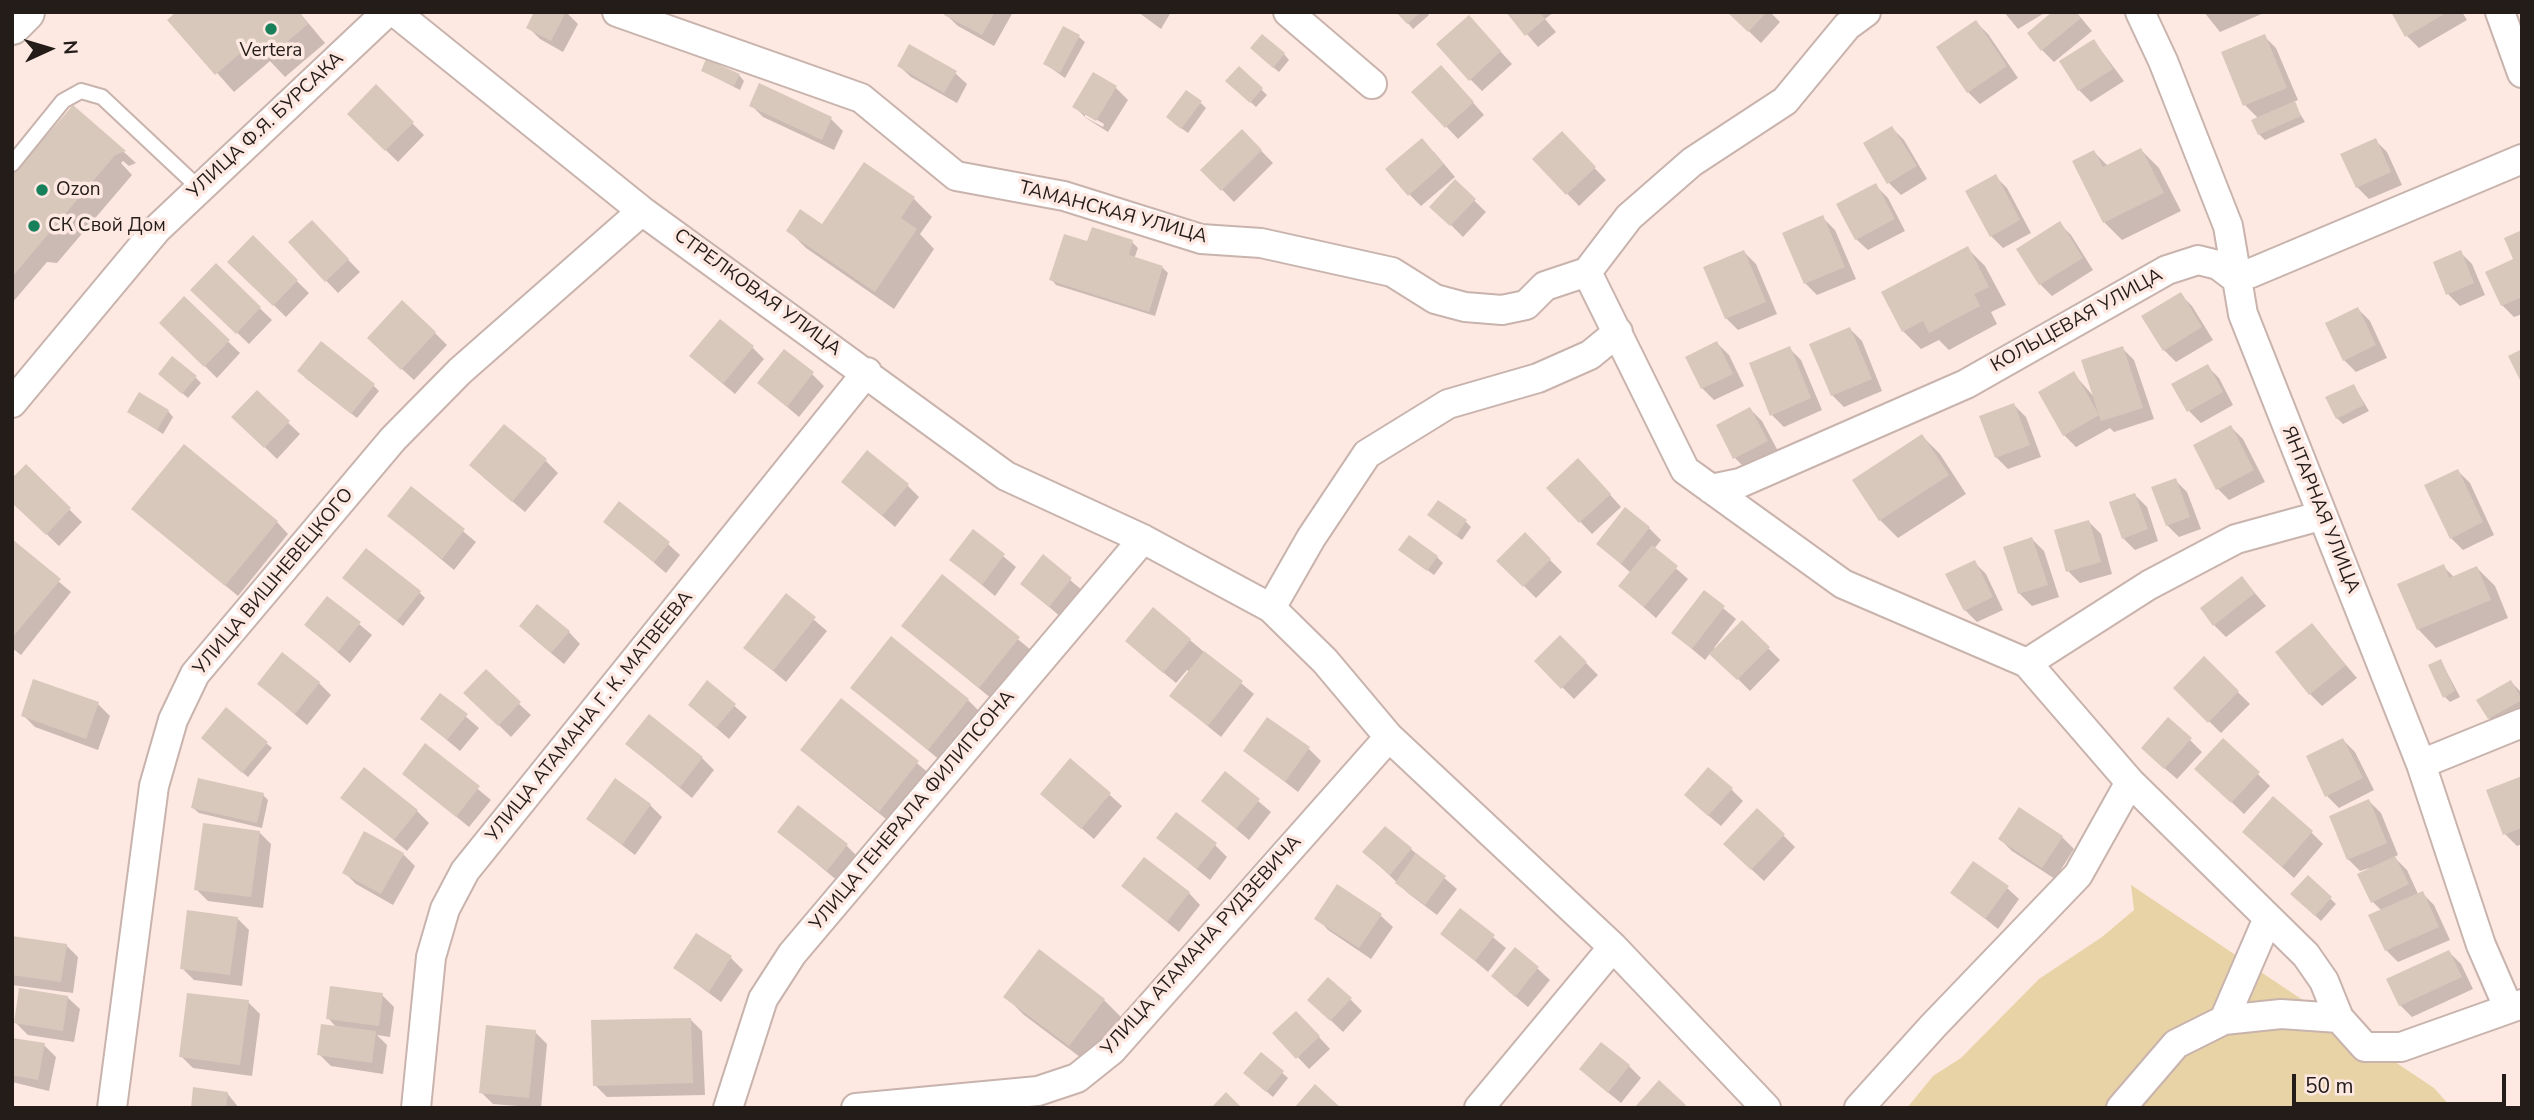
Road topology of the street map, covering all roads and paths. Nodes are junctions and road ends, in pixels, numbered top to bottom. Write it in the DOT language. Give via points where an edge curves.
graph roads {
  1 [pos="25,12"];
  2 [pos="387,12"];
  3 [pos="395,12"];
  4 [pos="617,12"];
  5 [pos="1288,12"];
  6 [pos="1866,12"];
  7 [pos="2140,12"];
  8 [pos="2501,12"];
  9 [pos="12,25"];
  10 [pos="2522,72"];
  11 [pos="1373,83"];
  12 [pos="2522,159"];
  13 [pos="12,164"];
  14 [pos="200,189"];
  15 [pos="642,211"];
  16 [pos="1587,272"];
  17 [pos="2234,277"];
  18 [pos="1618,332"];
  19 [pos="867,372"];
  20 [pos="12,403"];
  21 [pos="1711,489"];
  22 [pos="2320,516"];
  23 [pos="1143,539"];
  24 [pos="1271,608"];
  25 [pos="2027,663"];
  26 [pos="2522,723"];
  27 [pos="1389,737"];
  28 [pos="2421,764"];
  29 [pos="2130,782"];
  30 [pos="2268,918"];
  31 [pos="1613,947"];
  32 [pos="2515,1005"];
  33 [pos="2339,1018"];
  34 [pos="2224,1020"];
  35 [pos="111,1108"];
  36 [pos="416,1108"];
  37 [pos="728,1108"];
  38 [pos="856,1108"];
  39 [pos="1479,1108"];
  40 [pos="1766,1108"];
  41 [pos="1859,1108"];
  42 [pos="2120,1108"];
  1 -- 9 [label="main road"];
  2 -- 14 [label="street, УЛИЦА Ф.Я. БУРСАКА"];
  3 -- 15 [label="street, СТРЕЛКОВАЯ УЛИЦА"];
  4 -- 16 [label="street, ТАМАНСКАЯ УЛИЦА" via="861,98 956,176 1064,196 1201,239 1261,243 1392,272 1435,299 1465,307 1503,310 1526,305 1545,286"];
  5 -- 11 [label="street"];
  6 -- 16 [label="street" via="1847,26 1785,101 1692,162 1629,216"];
  7 -- 17 [label="street, ЯНТАРНАЯ УЛИЦА" via="2228,226"];
  8 -- 10 [label="street"];
  12 -- 17 [label="street"];
  13 -- 14 [label="lane" via="63,101 81,91 102,97"];
  14 -- 20 [label="street, УЛИЦА Ф.Я. БУРСАКА" via="157,229"];
  15 -- 19 [label="street, СТРЕЛКОВАЯ УЛИЦА"];
  15 -- 35 [label="street, УЛИЦА ВИШНЕВЕЦКОГО" via="460,370 393,439 195,674 173,720 154,786"];
  16 -- 18 [label="street"];
  17 -- 21 [label="street, КОЛЬЦЕВАЯ УЛИЦА" via="2218,265 2198,261 2167,270 1966,384 1740,483"];
  17 -- 22 [label="street, ЯНТАРНАЯ УЛИЦА" via="2243,314"];
  18 -- 21 [label="street" via="1685,470"];
  18 -- 24 [label="street" via="1590,355 1538,378 1448,404 1367,454"];
  19 -- 23 [label="street, СТРЕЛКОВАЯ УЛИЦА" via="1006,475"];
  19 -- 36 [label="street, УЛИЦА АТАМАНА Г. К. МАТВЕЕВА" via="465,871 445,909 431,957"];
  21 -- 25 [label="street" via="1843,584"];
  22 -- 25 [label="street" via="2236,539 2148,585"];
  22 -- 28 [label="street, ЯНТАРНАЯ УЛИЦА"];
  23 -- 24 [label="street, СТРЕЛКОВАЯ УЛИЦА"];
  23 -- 37 [label="street, УЛИЦА ГЕНЕРАЛА ФИЛИПСОНА" via="792,954 763,999"];
  24 -- 27 [label="street, СТРЕЛКОВАЯ УЛИЦА" via="1325,660"];
  25 -- 29 [label="street"];
  26 -- 28 [label="street"];
  27 -- 31 [label="street, СТРЕЛКОВАЯ УЛИЦА"];
  27 -- 38 [label="street, УЛИЦА АТАМАНА РУДЗЕВИЧА" via="1112,1050 1077,1078 1038,1090"];
  28 -- 32 [label="street, ЯНТАРНАЯ УЛИЦА" via="2481,945"];
  29 -- 30 [label="street"];
  29 -- 41 [label="street" via="2078,875"];
  30 -- 33 [label="street" via="2306,955 2324,981"];
  30 -- 34 [label="street"];
  31 -- 39 [label="street"];
  31 -- 40 [label="street, СТРЕЛКОВАЯ УЛИЦА"];
  32 -- 33 [label="street" via="2401,1046 2365,1047"];
  33 -- 34 [label="street" via="2281,1014"];
  34 -- 42 [label="street" via="2176,1044"];
}
